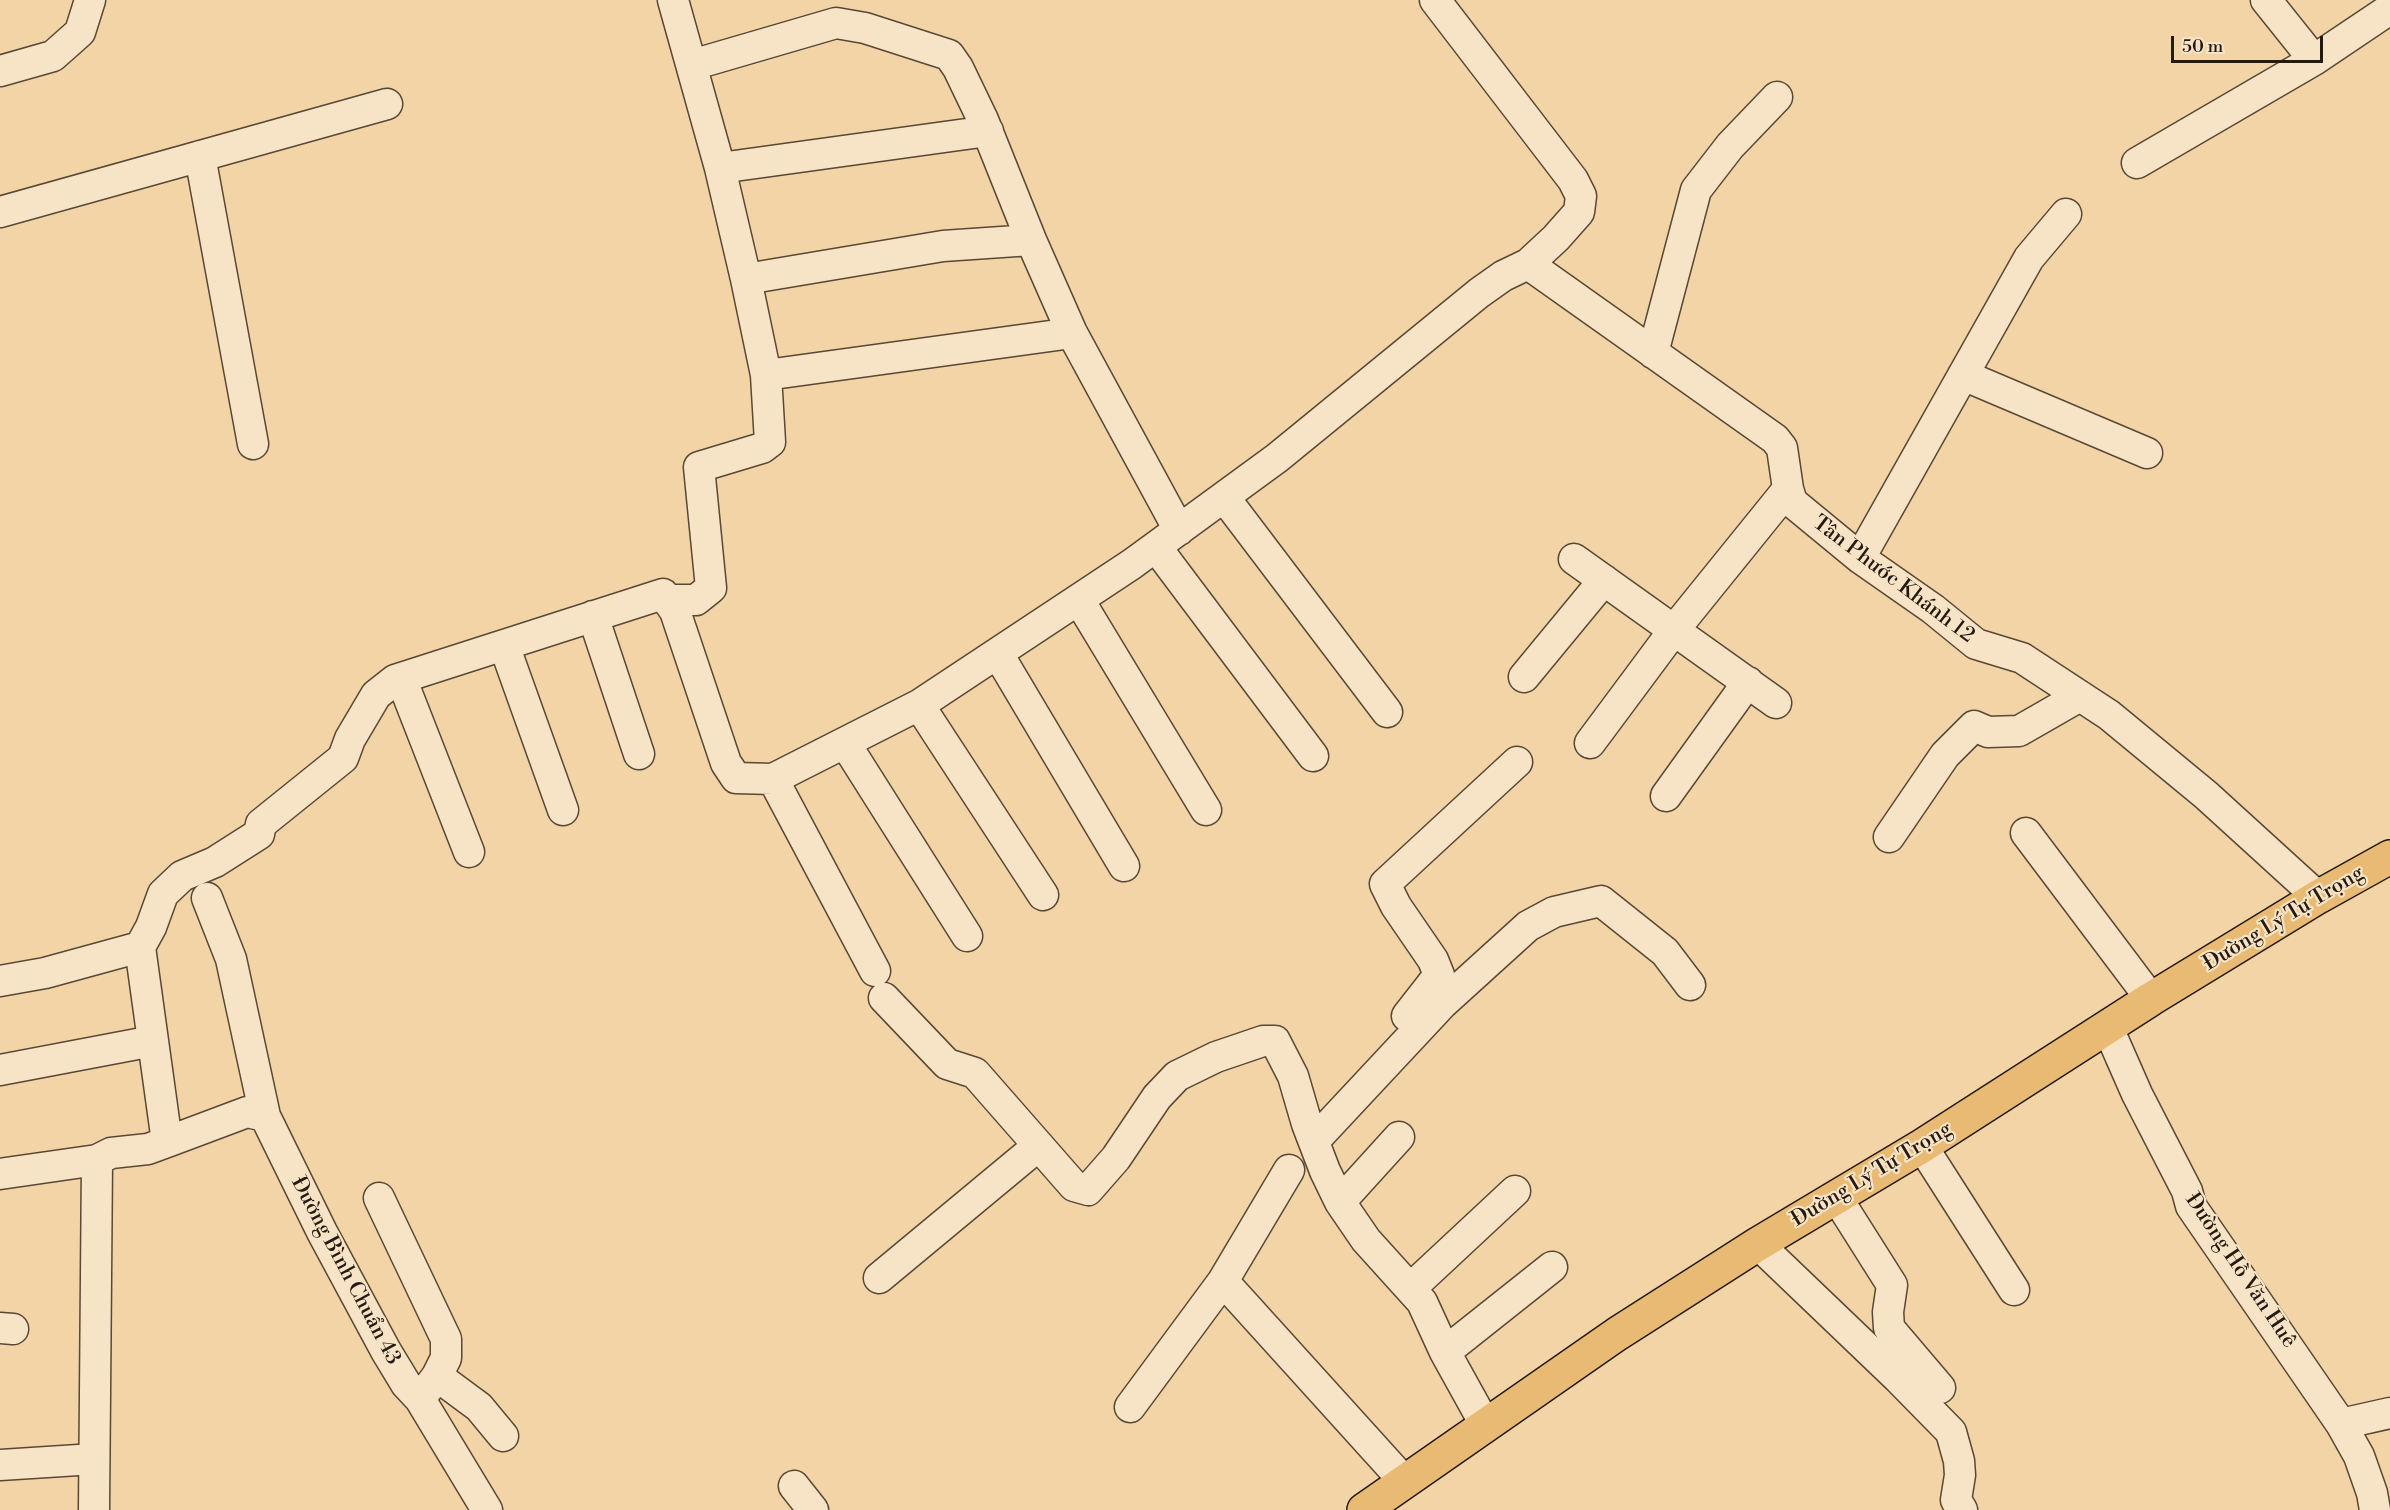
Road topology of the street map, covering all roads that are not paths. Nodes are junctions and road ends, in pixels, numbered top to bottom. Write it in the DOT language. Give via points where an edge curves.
graph roads {
  1 [pos="90,0"];
  2 [pos="673,0"];
  3 [pos="1435,0"];
  4 [pos="2266,0"];
  5 [pos="2390,9"];
  6 [pos="2314,60"];
  7 [pos="692,65"];
  8 [pos="0,71"];
  9 [pos="1777,97"];
  10 [pos="387,104"];
  11 [pos="988,131"];
  12 [pos="200,156"];
  13 [pos="2137,162"];
  14 [pos="720,168"];
  15 [pos="2,204"];
  16 [pos="2067,214"];
  17 [pos="1031,240"];
  18 [pos="1528,264"];
  19 [pos="746,279"];
  20 [pos="1072,333"];
  21 [pos="1653,353"];
  22 [pos="766,375"];
  23 [pos="1963,375"];
  24 [pos="253,444"];
  25 [pos="2147,453"];
  26 [pos="1788,489"];
  27 [pos="1224,497"];
  28 [pos="1168,538"];
  29 [pos="1860,558"];
  30 [pos="1574,559"];
  31 [pos="1604,580"];
  32 [pos="669,600"];
  33 [pos="1078,600"];
  34 [pos="592,616"];
  35 [pos="1674,630"];
  36 [pos="504,645"];
  37 [pos="998,654"];
  38 [pos="1524,677"];
  39 [pos="401,678"];
  40 [pos="1748,682"];
  41 [pos="2080,696"];
  42 [pos="1776,703"];
  43 [pos="919,705"];
  44 [pos="1387,712"];
  45 [pos="844,743"];
  46 [pos="1590,743"];
  47 [pos="639,754"];
  48 [pos="1313,756"];
  49 [pos="1517,762"];
  50 [pos="774,779"];
  51 [pos="1666,796"];
  52 [pos="562,810"];
  53 [pos="1206,810"];
  54 [pos="2026,833"];
  55 [pos="1889,837"];
  56 [pos="469,852"];
  57 [pos="2390,856"];
  58 [pos="1124,866"];
  59 [pos="1043,895"];
  60 [pos="2318,897"];
  61 [pos="207,898"];
  62 [pos="967,936"];
  63 [pos="140,947"];
  64 [pos="0,981"];
  65 [pos="1690,985"];
  66 [pos="2151,999"];
  67 [pos="2108,1028"];
  68 [pos="153,1041"];
  69 [pos="0,1070"];
  70 [pos="265,1116"];
  71 [pos="1311,1132"];
  72 [pos="1400,1137"];
  73 [pos="167,1142"];
  74 [pos="1038,1146"];
  75 [pos="1922,1146"];
  76 [pos="97,1160"];
  77 [pos="1289,1170"];
  78 [pos="0,1174"];
  79 [pos="1515,1191"];
  80 [pos="379,1198"];
  81 [pos="1837,1198"];
  82 [pos="1340,1202"];
  83 [pos="1758,1244"];
  84 [pos="1552,1267"];
  85 [pos="879,1278"];
  86 [pos="1223,1281"];
  87 [pos="1411,1288"];
  88 [pos="2014,1290"];
  89 [pos="1445,1352"];
  90 [pos="429,1388"];
  91 [pos="1940,1388"];
  92 [pos="1130,1407"];
  93 [pos="2390,1413"];
  94 [pos="2341,1424"];
  95 [pos="1486,1426"];
  96 [pos="503,1436"];
  97 [pos="94,1459"];
  98 [pos="0,1465"];
  99 [pos="1404,1481"];
  100 [pos="794,1486"];
  101 [pos="94,1510"];
  102 [pos="487,1510"];
  103 [pos="813,1510"];
  104 [pos="1364,1510"];
  105 [pos="1962,1510"];
  106 [pos="2375,1510"];
  1 -- 8 [label="street" via="80,32 53,56"];
  2 -- 7 [label="street"];
  3 -- 18 [label="street" via="1573,180 1581,196 1579,212"];
  4 -- 6 [label="street"];
  5 -- 6 [label="street"];
  6 -- 13 [label="street"];
  7 -- 11 [label="street" via="836,23 865,28 949,55"];
  7 -- 14 [label="street"];
  9 -- 21 [label="street" via="1730,146 1696,190"];
  10 -- 12 [label="street"];
  11 -- 14 [label="street"];
  11 -- 17 [label="street"];
  12 -- 15 [label="street"];
  12 -- 24 [label="street"];
  14 -- 19 [label="street"];
  16 -- 23 [label="street" via="2029,258"];
  17 -- 19 [label="street" via="944,246"];
  17 -- 20 [label="street"];
  18 -- 21 [label="street, Tân Phước Khánh 12"];
  18 -- 27 [label="street" via="1479,293"];
  19 -- 22 [label="street"];
  20 -- 22 [label="street"];
  20 -- 28 [label="street"];
  21 -- 26 [label="street, Tân Phước Khánh 12" via="1775,439 1782,448"];
  22 -- 32 [label="street" via="770,442 762,448 699,467 711,588 696,600"];
  23 -- 25 [label="street"];
  23 -- 29 [label="street"];
  26 -- 29 [label="street, Tân Phước Khánh 12" via="1792,502"];
  26 -- 35 [label="street"];
  27 -- 28 [label="street"];
  27 -- 44 [label="street"];
  28 -- 33 [label="street"];
  28 -- 48 [label="street"];
  29 -- 41 [label="street, Tân Phước Khánh 12" via="1976,644 2022,658"];
  30 -- 31 [label="street"];
  31 -- 35 [label="street"];
  31 -- 38 [label="street"];
  32 -- 34 [label="street" via="663,594"];
  32 -- 50 [label="street" via="726,763 736,778"];
  33 -- 37 [label="street"];
  33 -- 53 [label="street"];
  34 -- 36 [label="street"];
  34 -- 47 [label="street"];
  35 -- 40 [label="street"];
  35 -- 46 [label="street"];
  36 -- 39 [label="street"];
  36 -- 52 [label="street"];
  37 -- 43 [label="street"];
  37 -- 58 [label="street"];
  39 -- 56 [label="street"];
  39 -- 63 [label="street" via="376,694 343,758 261,824 259,834 215,862 182,876 163,894"];
  40 -- 42 [label="street"];
  40 -- 51 [label="street"];
  41 -- 55 [label="street" via="2019,731 1988,732 1974,726 1945,755"];
  41 -- 60 [label="street, Tân Phước Khánh 12" via="2206,795"];
  43 -- 45 [label="street"];
  43 -- 59 [label="street"];
  45 -- 50 [label="street"];
  45 -- 62 [label="street"];
  49 -- 71 [label="street" via="1385,884 1439,975"];
  50 -- 74 [label="street" via="879,984 947,1064 975,1073"];
  54 -- 66 [label="street"];
  57 -- 60 [label="main road, Đường Lý Tự Trọng"];
  60 -- 66 [label="main road, Đường Lý Tự Trọng"];
  61 -- 70 [label="street, Đường Bình Chuẩn 43" via="231,959"];
  63 -- 64 [label="street"];
  63 -- 68 [label="street"];
  65 -- 71 [label="street" via="1665,952 1601,902 1554,912 1528,926"];
  66 -- 67 [label="main road, Đường Lý Tự Trọng"];
  67 -- 75 [label="main road, Đường Lý Tự Trọng"];
  67 -- 94 [label="street, Đường Hồ Văn Huê" via="2192,1206"];
  68 -- 69 [label="street"];
  68 -- 73 [label="street"];
  70 -- 73 [label="street" via="247,1112"];
  70 -- 90 [label="street, Đường Bình Chuẩn 43" via="386,1351 406,1384"];
  71 -- 74 [label="street" via="1279,1046 1275,1041 1263,1041 1177,1076 1088,1190 1074,1186"];
  71 -- 82 [label="street"];
  72 -- 82 [label="street"];
  73 -- 76 [label="street" via="148,1149 111,1153"];
  74 -- 85 [label="street"];
  75 -- 81 [label="main road, Đường Lý Tự Trọng"];
  75 -- 88 [label="street"];
  76 -- 78 [label="street"];
  76 -- 97 [label="street"];
  77 -- 86 [label="street"];
  79 -- 87 [label="street"];
  80 -- 90 [label="street" via="446,1339 446,1358"];
  81 -- 83 [label="main road, Đường Lý Tự Trọng"];
  81 -- 91 [label="street" via="1892,1285 1889,1329"];
  82 -- 87 [label="street" via="1366,1240"];
  83 -- 95 [label="main road, Đường Lý Tự Trọng" via="1617,1334"];
  83 -- 105 [label="street" via="1951,1432 1959,1461 1956,1500"];
  84 -- 89 [label="street"];
  86 -- 92 [label="street"];
  86 -- 99 [label="street"];
  87 -- 89 [label="street" via="1422,1302"];
  89 -- 95 [label="street"];
  90 -- 96 [label="street" via="479,1407"];
  90 -- 102 [label="street, Đường Bình Chuẩn 43"];
  93 -- 94 [label="street"];
  94 -- 106 [label="street, Đường Hồ Văn Huê" via="2359,1456"];
  95 -- 99 [label="main road, Đường Lý Tự Trọng"];
  97 -- 98 [label="street"];
  97 -- 101 [label="street"];
  99 -- 104 [label="main road, Đường Lý Tự Trọng"];
  100 -- 103 [label="street"];
}
